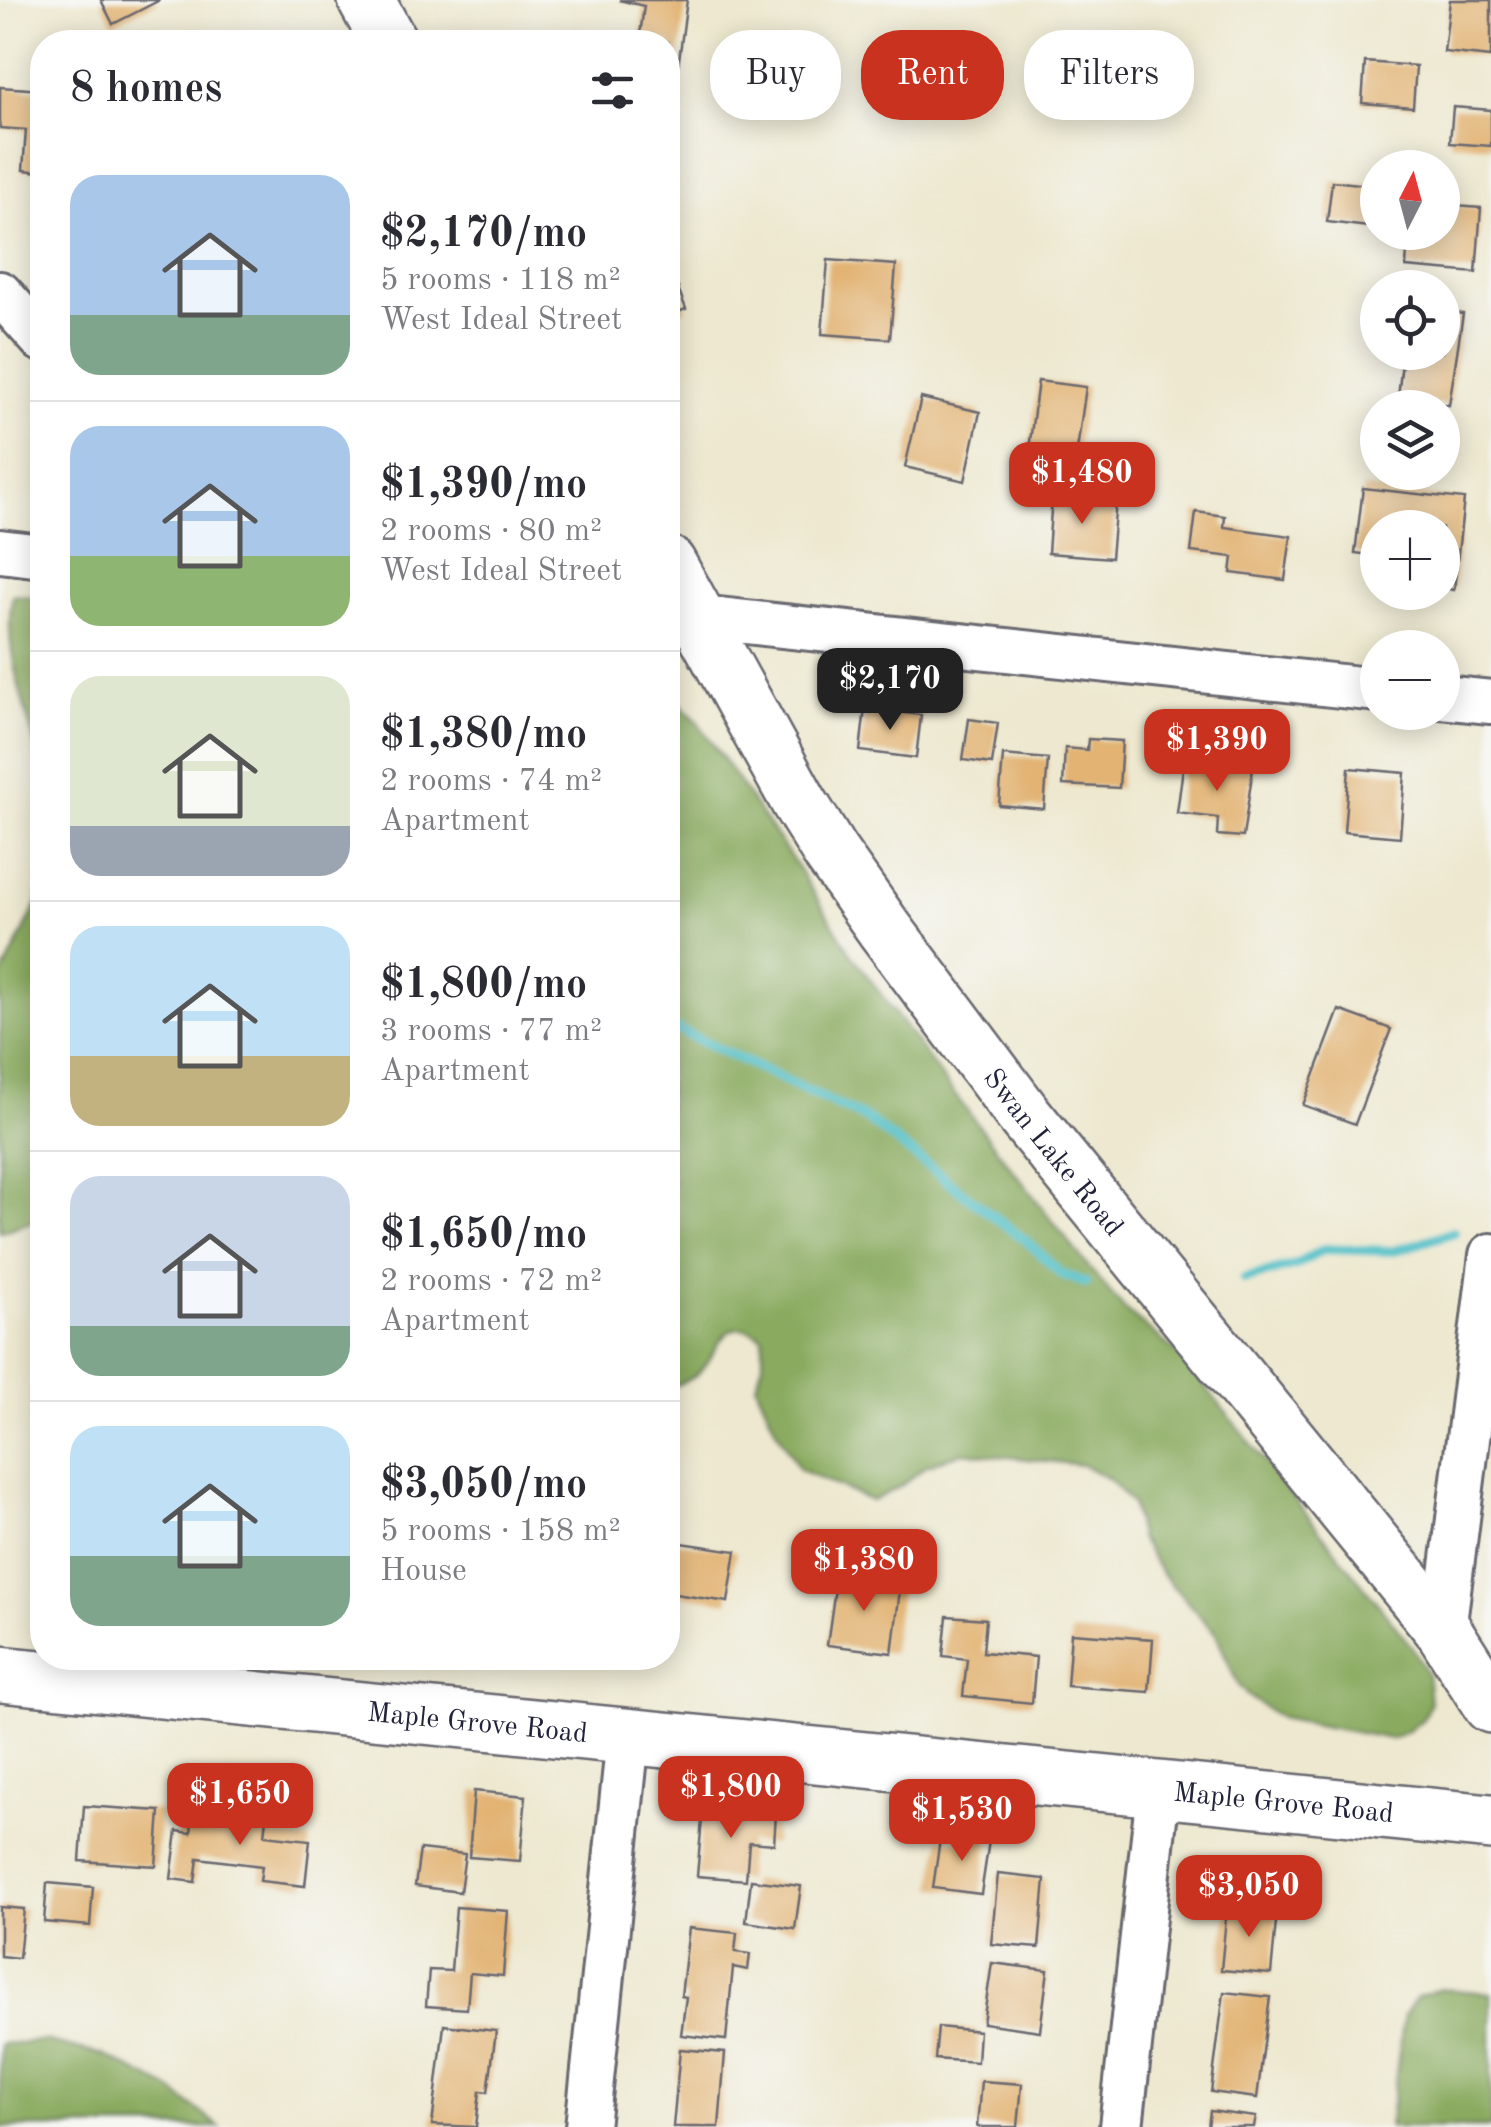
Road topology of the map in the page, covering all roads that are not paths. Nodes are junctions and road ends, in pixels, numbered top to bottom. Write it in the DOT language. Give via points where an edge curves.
graph roads {
  1 [pos="366,0"];
  2 [pos="382,30"];
  3 [pos="0,293"];
  4 [pos="30,327"];
  5 [pos="0,551"];
  6 [pos="30,555"];
  7 [pos="681,615"];
  8 [pos="1360,688"];
  9 [pos="1460,699"];
  10 [pos="1491,702"];
  11 [pos="1491,1255"];
  12 [pos="1444,1632"];
  13 [pos="0,1674"];
  14 [pos="1491,1704"];
  15 [pos="628,1738"];
  16 [pos="1158,1791"];
  17 [pos="1491,1822"];
  18 [pos="587,2127"];
  19 [pos="1121,2127"];
  1 -- 2 [label="street"];
  3 -- 4 [label="street"];
  5 -- 6 [label="street"];
  7 -- 8 [label="street"];
  7 -- 12 [label="street, Swan Lake Road" via="830,852 1022,1114"];
  9 -- 10 [label="street"];
  11 -- 12 [label="street"];
  12 -- 14 [label="street, Swan Lake Road"];
  13 -- 15 [label="street, Maple Grove Road"];
  15 -- 16 [label="street, Maple Grove Road"];
  15 -- 18 [label="street"];
  16 -- 17 [label="street, Maple Grove Road"];
  16 -- 19 [label="street"];
}
